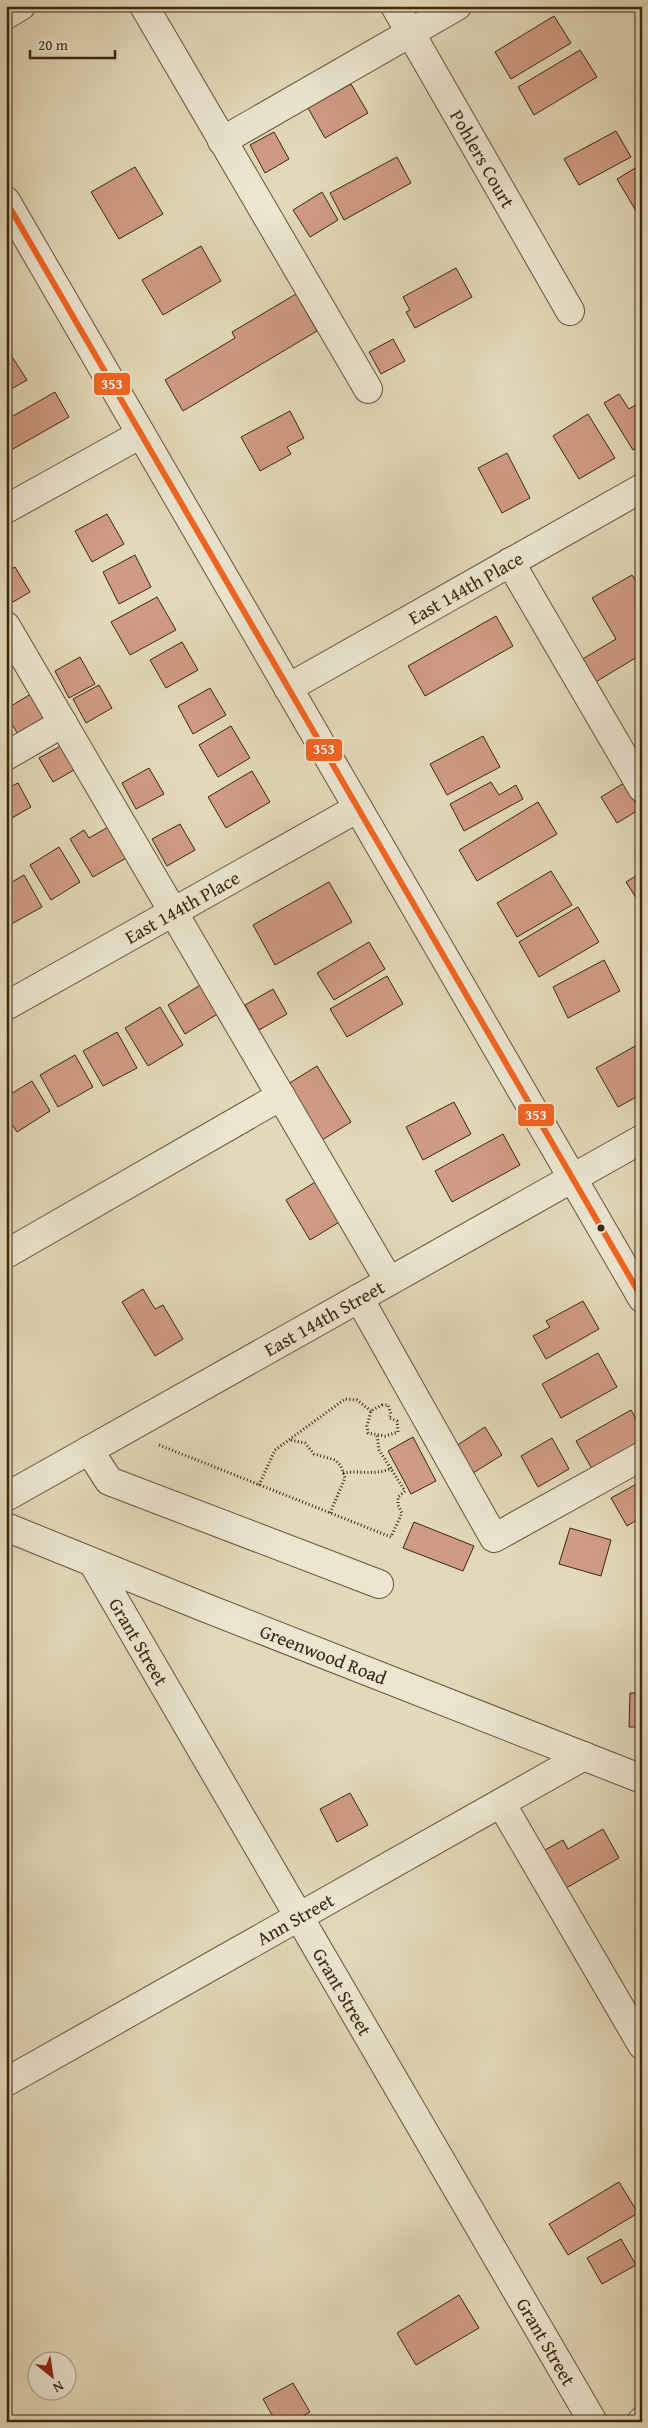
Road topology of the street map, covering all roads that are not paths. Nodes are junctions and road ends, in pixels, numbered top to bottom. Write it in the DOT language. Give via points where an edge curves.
graph roads {
  1 [pos="21,6"];
  2 [pos="144,6"];
  3 [pos="395,6"];
  4 [pos="457,6"];
  5 [pos="6,15"];
  6 [pos="411,33"];
  7 [pos="222,140"];
  8 [pos="6,201"];
  9 [pos="570,311"];
  10 [pos="368,389"];
  11 [pos="141,434"];
  12 [pos="642,488"];
  13 [pos="6,509"];
  14 [pos="510,562"];
  15 [pos="6,626"];
  16 [pos="288,688"];
  17 [pos="63,723"];
  18 [pos="6,756"];
  19 [pos="642,788"];
  20 [pos="358,808"];
  21 [pos="173,911"];
  22 [pos="6,1006"];
  23 [pos="281,1096"];
  24 [pos="642,1139"];
  25 [pos="572,1178"];
  26 [pos="6,1254"];
  27 [pos="389,1281"];
  28 [pos="359,1298"];
  29 [pos="642,1298"];
  30 [pos="89,1450"];
  31 [pos="642,1456"];
  32 [pos="6,1497"];
  33 [pos="6,1527"];
  34 [pos="93,1563"];
  35 [pos="379,1584"];
  36 [pos="584,1756"];
  37 [pos="642,1779"];
  38 [pos="501,1803"];
  39 [pos="298,1918"];
  40 [pos="642,2045"];
  41 [pos="6,2082"];
  42 [pos="593,2422"];
  1 -- 5 [label="street"];
  2 -- 7 [label="street"];
  3 -- 6 [label="street, Pohlers Court"];
  4 -- 6 [label="street"];
  6 -- 7 [label="street"];
  6 -- 9 [label="street, Pohlers Court"];
  7 -- 10 [label="street"];
  8 -- 11 [label="street"];
  11 -- 13 [label="street"];
  11 -- 16 [label="street"];
  12 -- 14 [label="street, East 144th Place"];
  14 -- 16 [label="street, East 144th Place"];
  14 -- 19 [label="street"];
  15 -- 17 [label="street"];
  16 -- 20 [label="street"];
  17 -- 18 [label="street"];
  17 -- 21 [label="street"];
  20 -- 21 [label="street, East 144th Place"];
  20 -- 25 [label="street"];
  21 -- 22 [label="street, East 144th Place"];
  21 -- 23 [label="street"];
  23 -- 26 [label="street"];
  23 -- 27 [label="street"];
  24 -- 25 [label="street, East 144th Street"];
  25 -- 27 [label="street, East 144th Street"];
  25 -- 29 [label="street"];
  27 -- 28 [label="street, East 144th Street"];
  28 -- 30 [label="street, East 144th Street"];
  28 -- 31 [label="street" via="494,1538"];
  30 -- 32 [label="street, East 144th Street"];
  30 -- 35 [label="street" via="109,1481"];
  33 -- 34 [label="street, Greenwood Road"];
  34 -- 36 [label="street, Greenwood Road"];
  34 -- 39 [label="street, Grant Street"];
  36 -- 37 [label="street, Greenwood Road"];
  36 -- 38 [label="street, Ann Street"];
  38 -- 39 [label="street, Ann Street"];
  38 -- 40 [label="street"];
  39 -- 41 [label="street, Ann Street"];
  39 -- 42 [label="street, Grant Street"];
}
